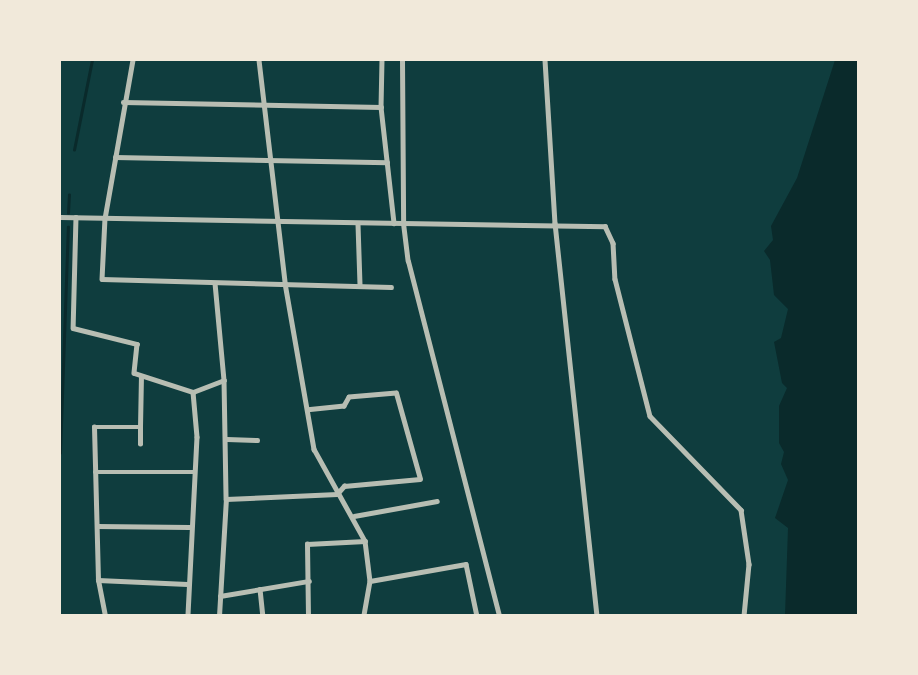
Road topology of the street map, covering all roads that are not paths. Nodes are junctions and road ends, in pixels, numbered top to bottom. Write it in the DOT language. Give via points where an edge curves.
graph roads {
  1 [pos="133,60"];
  2 [pos="259,60"];
  3 [pos="382,60"];
  4 [pos="402,60"];
  5 [pos="545,60"];
  6 [pos="123,102"];
  7 [pos="264,105"];
  8 [pos="381,107"];
  9 [pos="115,157"];
  10 [pos="271,162"];
  11 [pos="387,162"];
  12 [pos="60,217"];
  13 [pos="76,217"];
  14 [pos="106,218"];
  15 [pos="279,222"];
  16 [pos="394,223"];
  17 [pos="403,223"];
  18 [pos="555,223"];
  19 [pos="359,224"];
  20 [pos="215,283"];
  21 [pos="285,284"];
  22 [pos="360,285"];
  23 [pos="391,287"];
  24 [pos="141,377"];
  25 [pos="224,380"];
  26 [pos="192,393"];
  27 [pos="308,410"];
  28 [pos="140,428"];
  29 [pos="227,439"];
  30 [pos="257,440"];
  31 [pos="140,444"];
  32 [pos="95,472"];
  33 [pos="194,472"];
  34 [pos="337,494"];
  35 [pos="226,499"];
  36 [pos="437,501"];
  37 [pos="354,516"];
  38 [pos="97,526"];
  39 [pos="189,527"];
  40 [pos="365,541"];
  41 [pos="99,580"];
  42 [pos="309,581"];
  43 [pos="370,581"];
  44 [pos="187,584"];
  45 [pos="260,589"];
  46 [pos="219,596"];
  47 [pos="105,615"];
  48 [pos="188,615"];
  49 [pos="219,615"];
  50 [pos="263,615"];
  51 [pos="308,615"];
  52 [pos="364,615"];
  53 [pos="477,615"];
  54 [pos="499,615"];
  55 [pos="597,615"];
  56 [pos="744,615"];
  1 -- 6 [label="street"];
  2 -- 7 [label="street"];
  3 -- 8 [label="street"];
  4 -- 17 [label="street"];
  5 -- 18 [label="street"];
  6 -- 7 [label="street"];
  6 -- 9 [label="street"];
  7 -- 8 [label="street"];
  7 -- 10 [label="street"];
  8 -- 11 [label="street"];
  9 -- 10 [label="street"];
  9 -- 14 [label="street"];
  10 -- 11 [label="street"];
  10 -- 15 [label="street"];
  11 -- 16 [label="street"];
  12 -- 13 [label="street"];
  13 -- 14 [label="street"];
  13 -- 24 [label="street" via="73,328 137,344 134,373"];
  14 -- 15 [label="street"];
  14 -- 20 [label="street" via="102,279"];
  15 -- 19 [label="street"];
  15 -- 21 [label="street"];
  16 -- 17 [label="street"];
  16 -- 19 [label="street"];
  17 -- 18 [label="street"];
  17 -- 54 [label="street" via="417,300"];
  18 -- 55 [label="street"];
  18 -- 56 [label="street" via="605,226 611,238 615,279 650,416 741,510 749,564"];
  19 -- 22 [label="street"];
  20 -- 21 [label="street"];
  20 -- 25 [label="street"];
  21 -- 22 [label="street"];
  21 -- 27 [label="street"];
  22 -- 23 [label="street"];
  24 -- 26 [label="street"];
  24 -- 28 [label="street"];
  25 -- 26 [label="street"];
  25 -- 29 [label="street"];
  26 -- 33 [label="street" via="197,437"];
  27 -- 34 [label="street" via="314,449"];
  27 -- 34 [label="street" via="344,406 349,397 396,393 420,479 344,486"];
  28 -- 31 [label="street"];
  28 -- 32 [label="street" via="94,427"];
  29 -- 30 [label="street"];
  29 -- 35 [label="street"];
  32 -- 33 [label="street"];
  32 -- 38 [label="street"];
  33 -- 39 [label="street"];
  34 -- 35 [label="street"];
  34 -- 37 [label="street"];
  35 -- 46 [label="street"];
  36 -- 37 [label="street"];
  37 -- 40 [label="street"];
  38 -- 39 [label="street"];
  38 -- 41 [label="street"];
  39 -- 44 [label="street"];
  40 -- 42 [label="street" via="307,544"];
  40 -- 43 [label="street"];
  41 -- 44 [label="street"];
  41 -- 47 [label="street"];
  42 -- 45 [label="street"];
  42 -- 51 [label="street"];
  43 -- 52 [label="street"];
  43 -- 53 [label="street" via="466,564"];
  44 -- 48 [label="street"];
  45 -- 46 [label="street"];
  45 -- 50 [label="street"];
  46 -- 49 [label="street"];
}
